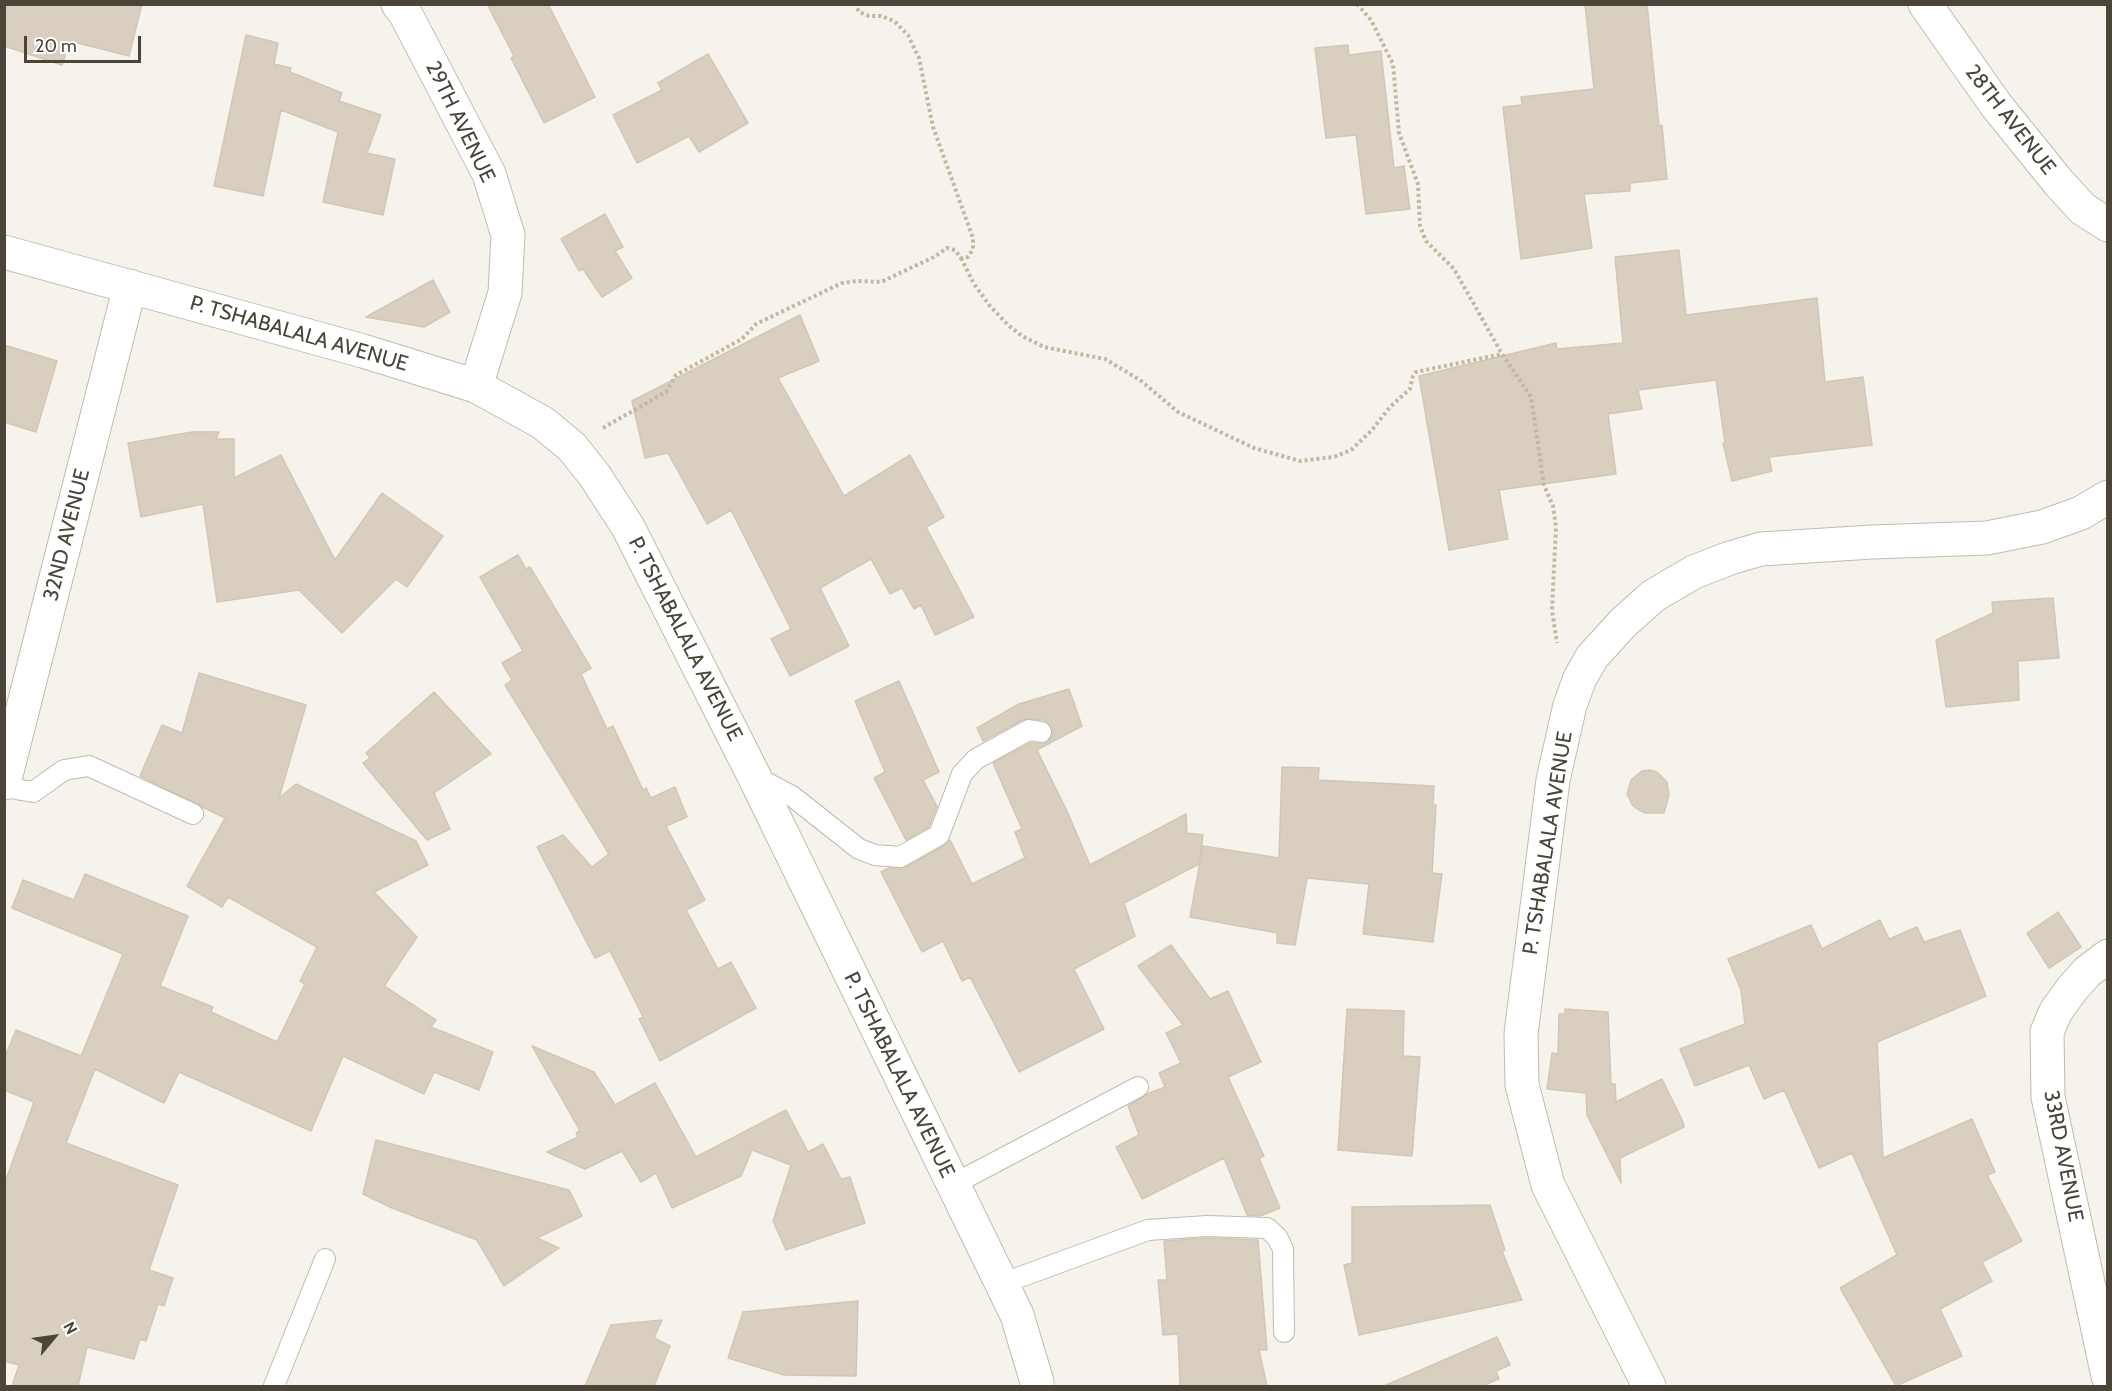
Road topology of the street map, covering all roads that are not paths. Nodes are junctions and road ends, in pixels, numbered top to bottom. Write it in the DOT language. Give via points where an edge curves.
graph roads {
  1 [pos="398,4"];
  2 [pos="1925,4"];
  3 [pos="2108,225"];
  4 [pos="4,252"];
  5 [pos="130,286"];
  6 [pos="476,386"];
  7 [pos="2108,497"];
  8 [pos="1041,732"];
  9 [pos="754,776"];
  10 [pos="4,785"];
  11 [pos="193,814"];
  12 [pos="2108,956"];
  13 [pos="1138,1087"];
  14 [pos="952,1185"];
  15 [pos="325,1259"];
  16 [pos="1001,1284"];
  17 [pos="1284,1332"];
  18 [pos="2108,1376"];
  19 [pos="274,1386"];
  20 [pos="1037,1386"];
  21 [pos="1648,1386"];
  1 -- 6 [label="street, 29TH AVENUE" via="489,174 508,235 505,293"];
  2 -- 3 [label="street, 28TH AVENUE" via="1996,105 2059,183 2083,209"];
  4 -- 5 [label="street, P. TSHABALALA AVENUE"];
  5 -- 6 [label="street, P. TSHABALALA AVENUE"];
  5 -- 10 [label="street, 32ND AVENUE"];
  6 -- 9 [label="street, P. TSHABALALA AVENUE" via="543,423 572,447 595,476 628,527"];
  7 -- 21 [label="street, P. TSHABALALA AVENUE" via="2081,513 2042,527 1987,538 1761,549 1730,558 1694,572 1653,596 1592,657 1580,678 1553,780 1521,1034 1521,1085 1548,1185"];
  8 -- 9 [label="lane" via="1029,730 976,759 962,774 939,835 900,857 859,849 792,796"];
  9 -- 14 [label="street, P. TSHABALALA AVENUE"];
  10 -- 11 [label="lane" via="33,792 64,770 89,766"];
  12 -- 18 [label="street, 33RD AVENUE" via="2072,989 2047,1032 2048,1096"];
  13 -- 14 [label="lane"];
  14 -- 16 [label="street, P. TSHABALALA AVENUE"];
  15 -- 19 [label="lane"];
  16 -- 17 [label="lane" via="1148,1230 1266,1228 1283,1248"];
  16 -- 20 [label="street, P. TSHABALALA AVENUE" via="1017,1315"];
}
